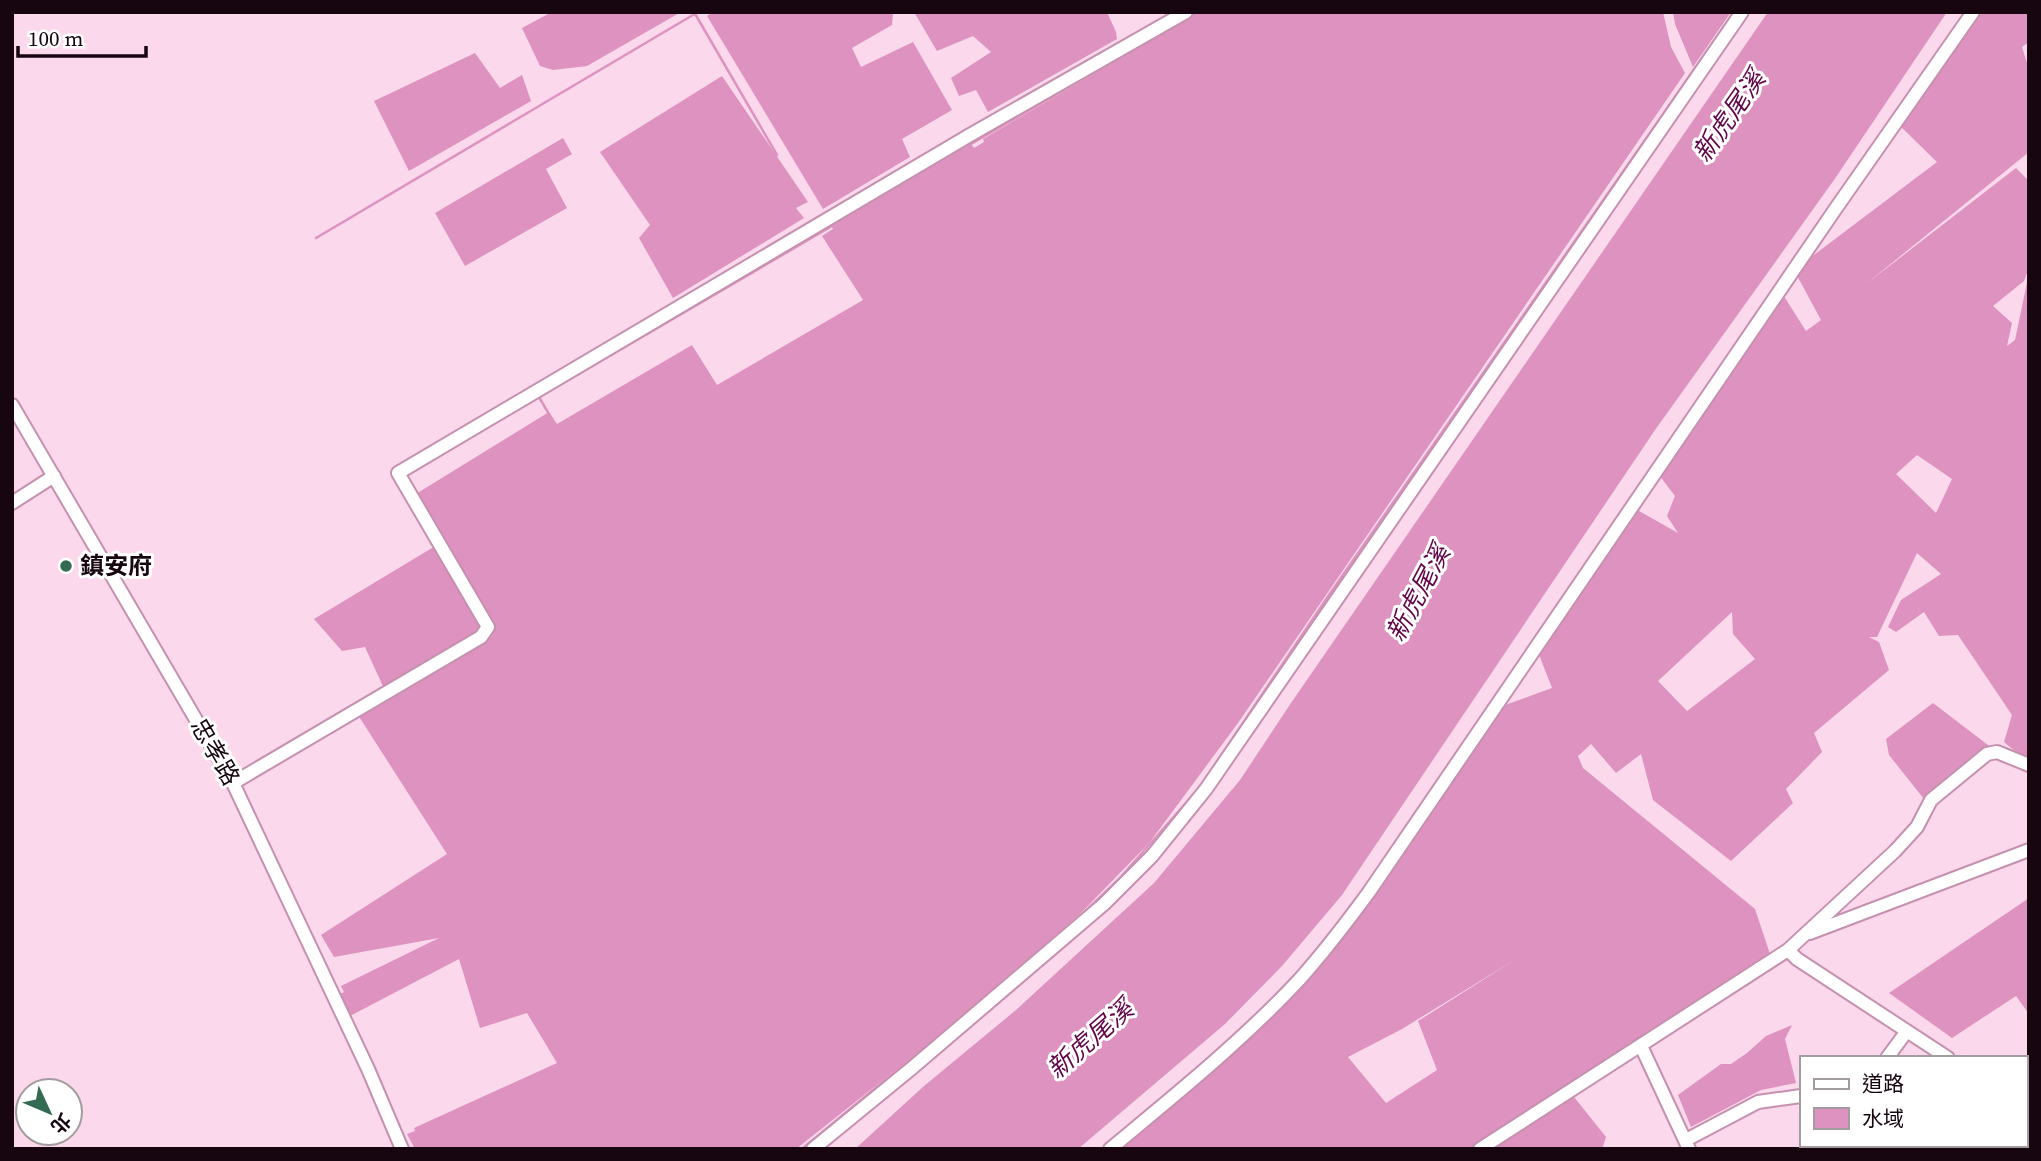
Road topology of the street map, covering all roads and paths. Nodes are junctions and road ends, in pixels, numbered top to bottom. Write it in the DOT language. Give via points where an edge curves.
graph roads {
  1 [pos="1186,12"];
  2 [pos="1742,12"];
  3 [pos="1973,12"];
  4 [pos="12,405"];
  5 [pos="54,476"];
  6 [pos="12,503"];
  7 [pos="2029,765"];
  8 [pos="233,783"];
  9 [pos="2029,850"];
  10 [pos="1805,935"];
  11 [pos="1788,950"];
  12 [pos="1907,1031"];
  13 [pos="1641,1046"];
  14 [pos="1888,1056"];
  15 [pos="1945,1056"];
  16 [pos="1800,1096"];
  17 [pos="1688,1145"];
  18 [pos="402,1149"];
  19 [pos="813,1149"];
  20 [pos="1110,1149"];
  21 [pos="1480,1149"];
  1 -- 8 [label="street" via="398,473 488,627 481,637"];
  2 -- 19 [label="street" via="1206,789 1160,846 1062,942"];
  3 -- 20 [label="street" via="1335,938 1251,1028"];
  4 -- 5 [label="street, 忠孝路"];
  5 -- 6 [label="street"];
  5 -- 8 [label="street, 忠孝路"];
  7 -- 10 [label="street" via="1997,752 1987,754 1931,800 1917,827 1895,851"];
  8 -- 18 [label="street, 忠孝路"];
  9 -- 10 [label="street"];
  10 -- 11 [label="street"];
  11 -- 12 [label="street"];
  11 -- 13 [label="street"];
  12 -- 14 [label="street"];
  12 -- 15 [label="street"];
  13 -- 17 [label="street"];
  13 -- 21 [label="street"];
  16 -- 17 [label="street" via="1758,1102"];
}
